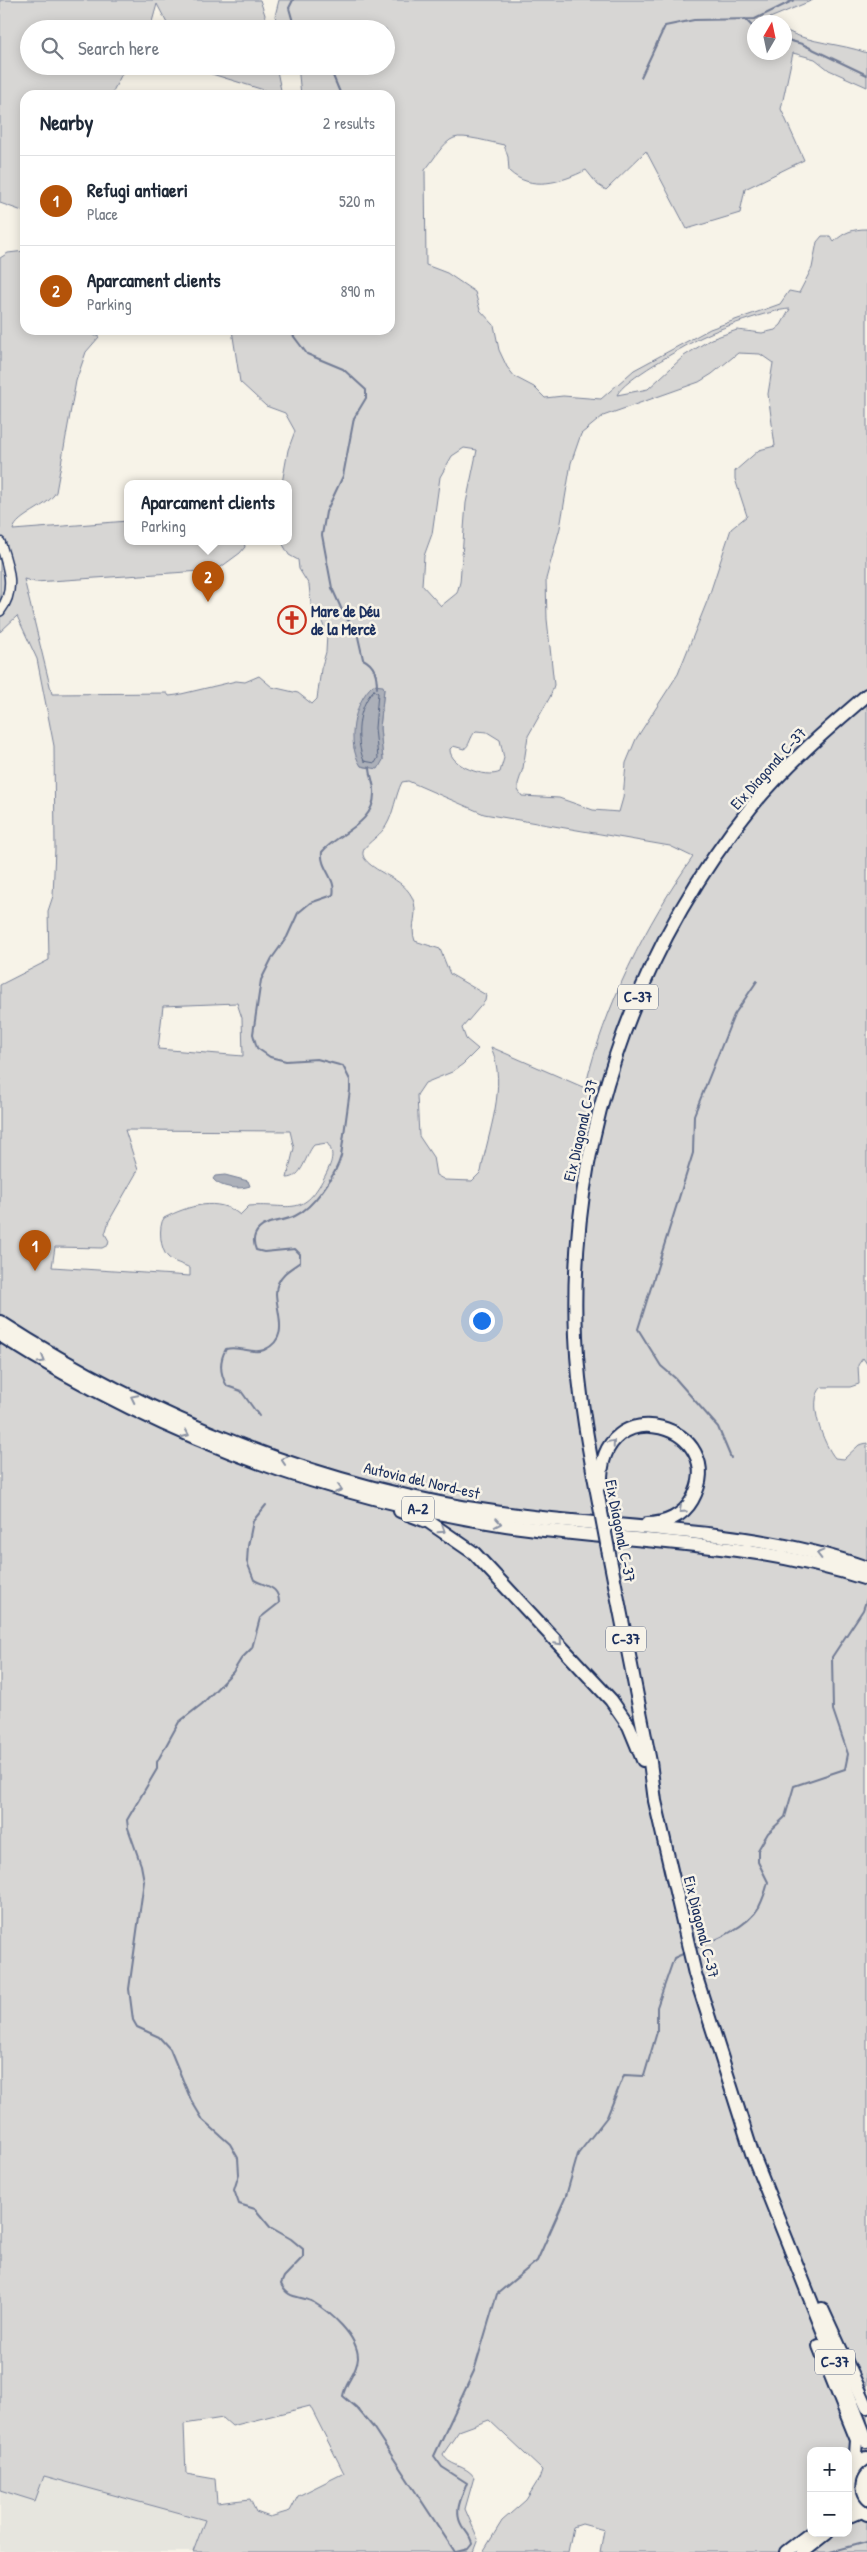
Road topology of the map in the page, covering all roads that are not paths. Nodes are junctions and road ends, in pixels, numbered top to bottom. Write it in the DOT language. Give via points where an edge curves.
graph roads {
  1 [pos="0,542"];
  2 [pos="0,611"];
  3 [pos="867,695"];
  4 [pos="0,1322"];
  5 [pos="0,1335"];
  6 [pos="365,1497"];
  7 [pos="600,1509"];
  8 [pos="550,1520"];
  9 [pos="867,1568"];
  10 [pos="867,1580"];
  11 [pos="654,1801"];
  12 [pos="752,2153"];
  13 [pos="766,2190"];
  14 [pos="867,2407"];
  15 [pos="867,2441"];
  16 [pos="867,2458"];
  17 [pos="855,2467"];
  18 [pos="849,2492"];
  19 [pos="852,2500"];
  20 [pos="864,2512"];
  21 [pos="852,2516"];
  22 [pos="807,2536"];
  23 [pos="822,2537"];
  24 [pos="786,2552"];
  25 [pos="803,2552"];
  1 -- 2 [label="street" via="11,581 7,601"];
  3 -- 7 [label="highway, Eix Diagonal C-37 / C-37" via="810,743 752,806 703,874 629,1015 606,1083 581,1204 575,1308 587,1440"];
  8 -- 4 [label="highway, Autovia del Nord-est / A-2, one-way" via="398,1493 340,1478 246,1446 119,1391"];
  5 -- 6 [label="highway, Autovia del Nord-est / A-2, one-way" via="93,1389 211,1445 296,1477"];
  6 -- 10 [label="highway, Autovia del Nord-est / A-2, one-way" via="506,1525 754,1551 816,1564"];
  6 -- 11 [label="highway, one-way" via="429,1522 481,1560 621,1712 642,1754"];
  7 -- 8 [label="highway, one-way" via="603,1456 621,1434 638,1426 660,1426 679,1434 692,1448 698,1466 698,1484 691,1502 671,1519 654,1524 564,1517"];
  7 -- 11 [label="highway, Eix Diagonal C-37 / C-37, bridge" via="650,1762"];
  9 -- 8 [label="highway, Autovia del Nord-est / A-2, one-way" via="751,1540"];
  11 -- 12 [label="highway, Eix Diagonal C-37 / C-37" via="696,1974"];
  12 -- 13 [label="highway, Eix Diagonal C-37 / C-37"];
  12 -- 17 [label="highway" via="755,2173 782,2251 857,2440"];
  13 -- 14 [label="highway" via="773,2195"];
  13 -- 15 [label="highway, Eix Diagonal C-37 / C-37"];
  16 -- 17 [label="highway"];
  17 -- 18 [label="highway"];
  19 -- 20 [label="highway"];
  20 -- 21 [label="highway"];
  22 -- 24 [label="highway"];
  23 -- 25 [label="highway"];
}
